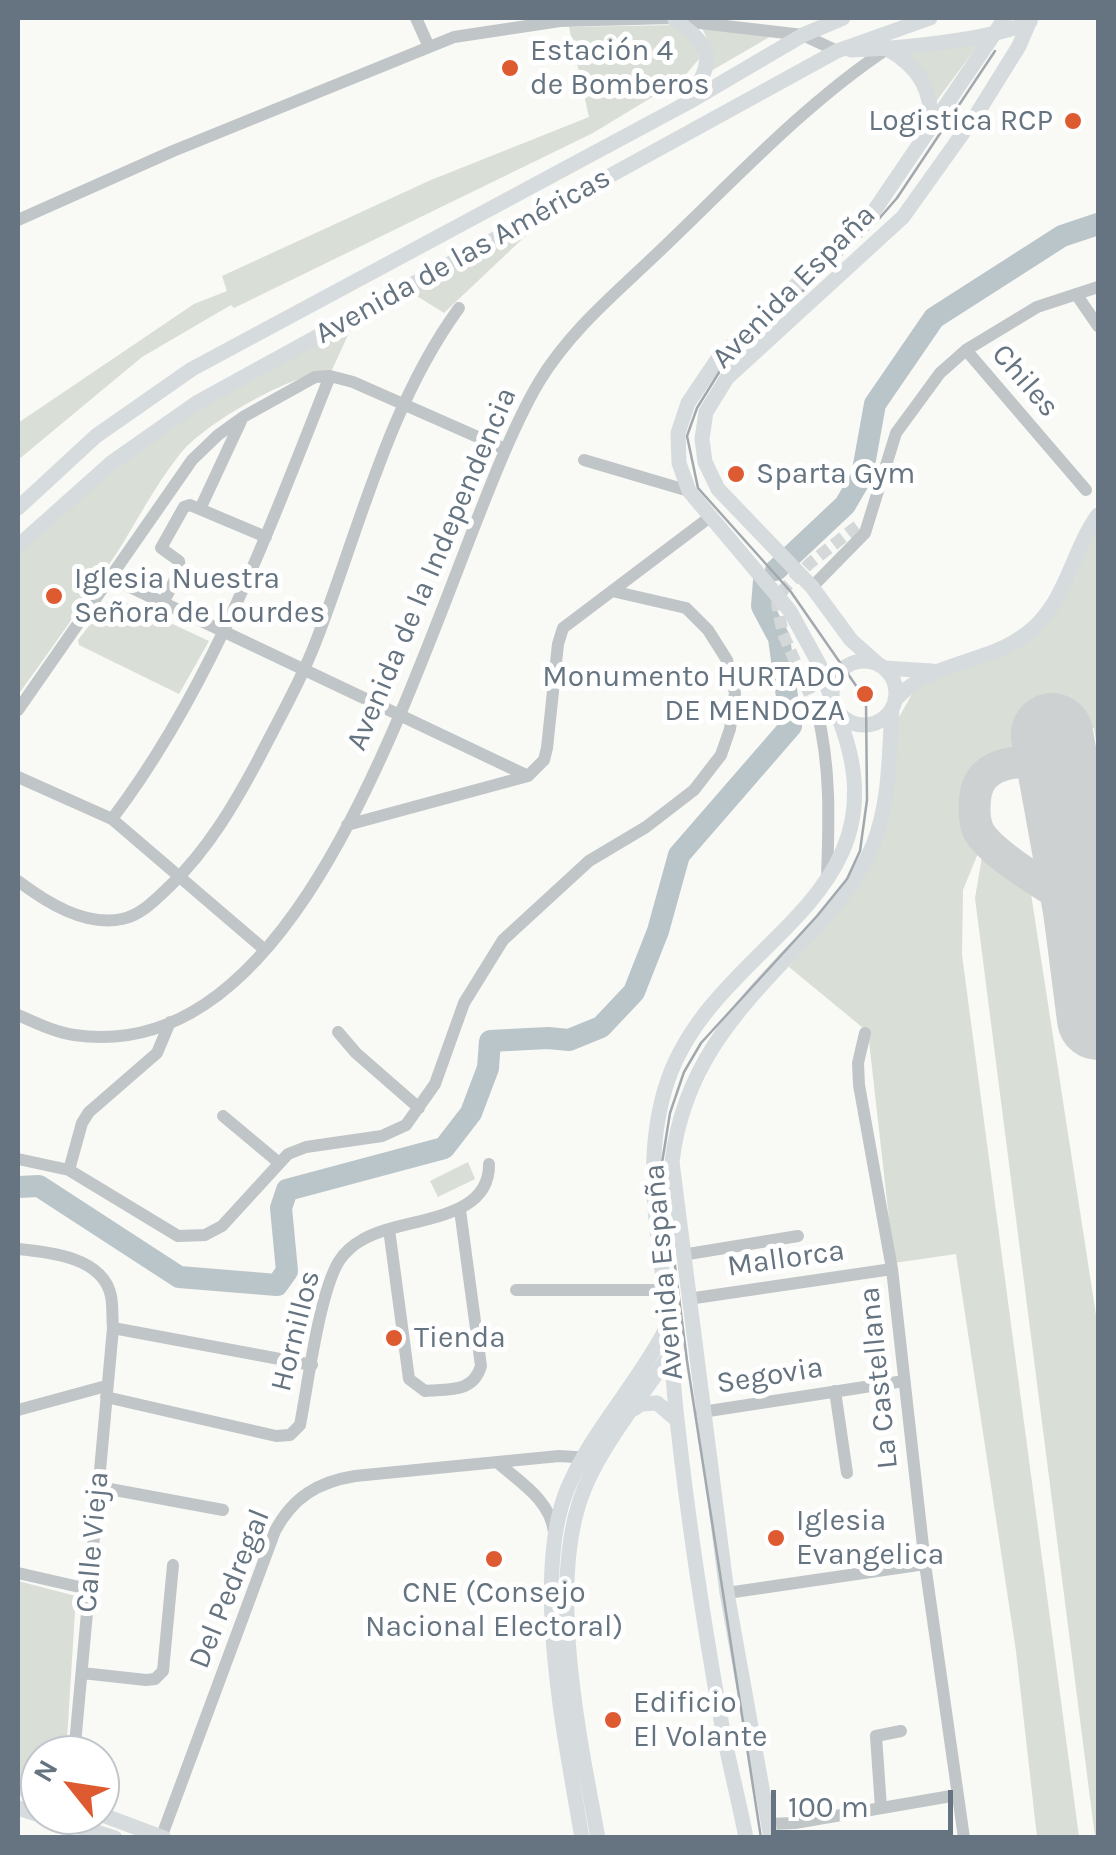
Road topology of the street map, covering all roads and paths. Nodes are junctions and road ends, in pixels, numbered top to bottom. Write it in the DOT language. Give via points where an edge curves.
graph roads {
  1 [pos="416,18"];
  2 [pos="654,18"];
  3 [pos="813,18"];
  4 [pos="843,18"];
  5 [pos="930,18"];
  6 [pos="1005,18"];
  7 [pos="673,19"];
  8 [pos="1031,20"];
  9 [pos="995,32"];
  10 [pos="804,35"];
  11 [pos="429,47"];
  12 [pos="887,50"];
  13 [pos="837,51"];
  14 [pos="688,102"];
  15 [pos="931,128"];
  16 [pos="18,220"];
  17 [pos="1098,287"];
  18 [pos="1076,294"];
  19 [pos="458,308"];
  20 [pos="1098,326"];
  21 [pos="966,350"];
  22 [pos="330,376"];
  23 [pos="403,405"];
  24 [pos="243,417"];
  25 [pos="505,449"];
  26 [pos="584,460"];
  27 [pos="1086,490"];
  28 [pos="689,492"];
  29 [pos="18,508"];
  30 [pos="200,510"];
  31 [pos="873,513"];
  32 [pos="1098,515"];
  33 [pos="710,518"];
  34 [pos="860,524"];
  35 [pos="266,537"];
  36 [pos="19,543"];
  37 [pos="645,566"];
  38 [pos="110,578"];
  39 [pos="807,582"];
  40 [pos="612,590"];
  41 [pos="651,598"];
  42 [pos="164,603"];
  43 [pos="225,632"];
  44 [pos="881,666"];
  45 [pos="304,670"];
  46 [pos="936,670"];
  47 [pos="893,704"];
  48 [pos="834,705"];
  49 [pos="18,710"];
  50 [pos="818,711"];
  51 [pos="402,716"];
  52 [pos="528,776"];
  53 [pos="18,778"];
  54 [pos="112,820"];
  55 [pos="347,826"];
  56 [pos="180,876"];
  57 [pos="18,881"];
  58 [pos="827,883"];
  59 [pos="265,950"];
  60 [pos="18,1015"];
  61 [pos="170,1022"];
  62 [pos="338,1032"];
  63 [pos="865,1033"];
  64 [pos="419,1108"];
  65 [pos="222,1116"];
  66 [pos="18,1159"];
  67 [pos="278,1162"];
  68 [pos="489,1164"];
  69 [pos="69,1170"];
  70 [pos="460,1210"];
  71 [pos="389,1229"];
  72 [pos="798,1236"];
  73 [pos="18,1249"];
  74 [pos="682,1255"];
  75 [pos="892,1269"];
  76 [pos="516,1290"];
  77 [pos="664,1290"];
  78 [pos="688,1299"];
  79 [pos="691,1322"];
  80 [pos="669,1324"];
  81 [pos="113,1328"];
  82 [pos="671,1352"];
  83 [pos="312,1364"];
  84 [pos="904,1381"];
  85 [pos="106,1391"];
  86 [pos="835,1391"];
  87 [pos="18,1410"];
  88 [pos="630,1412"];
  89 [pos="702,1412"];
  90 [pos="677,1420"];
  91 [pos="591,1458"];
  92 [pos="498,1463"];
  93 [pos="847,1473"];
  94 [pos="99,1488"];
  95 [pos="223,1510"];
  96 [pos="554,1534"];
  97 [pos="925,1564"];
  98 [pos="173,1565"];
  99 [pos="18,1573"];
  100 [pos="88,1589"];
  101 [pos="727,1593"];
  102 [pos="82,1672"];
  103 [pos="902,1730"];
  104 [pos="76,1735"];
  105 [pos="574,1744"];
  106 [pos="957,1795"];
  107 [pos="881,1808"];
  108 [pos="120,1821"];
  109 [pos="770,1830"];
  110 [pos="163,1837"];
  111 [pos="582,1838"];
  112 [pos="598,1838"];
  113 [pos="746,1838"];
  114 [pos="964,1838"];
  1 -- 11 [label="street"];
  2 -- 7 [label="street"];
  2 -- 11 [label="street" via="532,24"];
  3 -- 10 [label="main road"];
  4 -- 10 [label="main road, Avenida de las Américas"];
  5 -- 13 [label="main road, Avenida de las Américas"];
  6 -- 9 [label="main road, Avenida España"];
  7 -- 10 [label="street"];
  7 -- 14 [label="main road" via="704,44 708,58"];
  8 -- 9 [label="main road"];
  8 -- 39 [label="main road, Avenida España" via="984,102 903,217 727,378 706,412 705,462 718,488"];
  9 -- 12 [label="main road"];
  9 -- 15 [label="main road, Avenida España"];
  10 -- 13 [label="street"];
  10 -- 14 [label="main road, Avenida de las Américas"];
  11 -- 16 [label="street"];
  12 -- 13 [label="main road"];
  12 -- 15 [label="main road" via="910,64 926,86"];
  12 -- 25 [label="street, Avenida de la Independencia" via="752,162 592,316 540,380"];
  13 -- 36 [label="main road, Avenida de las Américas" via="198,402 111,463"];
  14 -- 29 [label="main road, Avenida de las Américas" via="192,369 96,436"];
  15 -- 28 [label="main road, Avenida España" via="874,211 718,360 688,402 678,433"];
  17 -- 18 [label="street"];
  18 -- 20 [label="street"];
  18 -- 21 [label="street" via="1037,307"];
  19 -- 23 [label="street"];
  21 -- 27 [label="street, Chiles"];
  21 -- 31 [label="street" via="940,373 896,433"];
  22 -- 23 [label="street"];
  22 -- 24 [label="street" via="316,377"];
  22 -- 35 [label="street"];
  23 -- 25 [label="street"];
  23 -- 45 [label="street"];
  24 -- 30 [label="street"];
  24 -- 38 [label="street" via="192,460"];
  25 -- 51 [label="street, Avenida de la Independencia"];
  26 -- 28 [label="street"];
  28 -- 33 [label="main road, Avenida España"];
  30 -- 35 [label="street"];
  30 -- 42 [label="street" via="184,507 163,541 180,570"];
  31 -- 34 [label="street"];
  31 -- 39 [label="street" via="865,534"];
  32 -- 46 [label="main road" via="1040,622 998,650"];
  33 -- 37 [label="street"];
  33 -- 48 [label="main road, Avenida España" via="783,600"];
  35 -- 43 [label="street"];
  37 -- 40 [label="street"];
  37 -- 41 [label="street" via="639,579"];
  38 -- 42 [label="street"];
  38 -- 49 [label="street"];
  39 -- 44 [label="main road, Avenida España" via="851,640"];
  40 -- 41 [label="street"];
  40 -- 52 [label="street" via="563,628 544,760"];
  41 -- 64 [label="street" via="686,608 727,660 735,693 721,755 694,790 590,861 503,940 464,1003 448,1056"];
  42 -- 43 [label="street"];
  43 -- 45 [label="street"];
  43 -- 54 [label="street" via="161,750"];
  44 -- 46 [label="main road"];
  44 -- 47 [label="main road" via="895,686"];
  44 -- 48 [label="main road" via="860,661 843,668 833,683"];
  45 -- 51 [label="street"];
  45 -- 56 [label="street" via="242,789"];
  46 -- 47 [label="main road"];
  47 -- 48 [label="main road" via="882,720 867,725 852,723"];
  47 -- 74 [label="main road, Avenida España" via="881,820 858,873 726,1026 685,1097 672,1162"];
  48 -- 58 [label="main road, Avenida España" via="852,752 856,792 846,840"];
  50 -- 58 [label="street" via="830,808"];
  51 -- 52 [label="street"];
  51 -- 55 [label="street, Avenida de la Independencia"];
  52 -- 55 [label="street"];
  53 -- 54 [label="street"];
  54 -- 56 [label="street"];
  55 -- 59 [label="street, Avenida de la Independencia"];
  56 -- 57 [label="street" via="142,910 106,921 64,909"];
  56 -- 59 [label="street"];
  58 -- 77 [label="main road, Avenida España" via="704,1016 670,1073 651,1165"];
  59 -- 61 [label="street, Avenida de la Independencia" via="232,983"];
  60 -- 61 [label="street, Avenida de la Independencia" via="48,1029 101,1037"];
  61 -- 69 [label="street" via="157,1053 88,1112"];
  62 -- 64 [label="street"];
  63 -- 75 [label="street, La Castellana" via="859,1085"];
  64 -- 67 [label="street" via="406,1125 382,1136 306,1146"];
  65 -- 67 [label="street"];
  66 -- 69 [label="street"];
  67 -- 69 [label="street" via="222,1226 205,1236 178,1236"];
  68 -- 70 [label="street" via="482,1193"];
  70 -- 71 [label="street, Hornillos"];
  70 -- 71 [label="street" via="480,1366 477,1378 462,1388 424,1391 409,1379"];
  71 -- 83 [label="street, Hornillos" via="340,1258"];
  72 -- 74 [label="street"];
  73 -- 81 [label="street" via="88,1266 111,1292"];
  74 -- 78 [label="main road, Avenida España"];
  75 -- 78 [label="street, Mallorca"];
  75 -- 84 [label="street, La Castellana"];
  76 -- 77 [label="street"];
  77 -- 80 [label="main road, Avenida España"];
  78 -- 79 [label="main road, Avenida España"];
  79 -- 82 [label="main road"];
  79 -- 89 [label="main road, Avenida España"];
  80 -- 82 [label="main road, Avenida España"];
  80 -- 91 [label="main road"];
  81 -- 83 [label="street"];
  81 -- 85 [label="street, Calle Vieja"];
  82 -- 88 [label="main road"];
  82 -- 90 [label="main road, Avenida España"];
  83 -- 85 [label="street, Hornillos" via="300,1425 290,1435"];
  84 -- 86 [label="street, Segovia"];
  84 -- 97 [label="street, La Castellana"];
  85 -- 87 [label="street"];
  85 -- 94 [label="street, Calle Vieja"];
  86 -- 89 [label="street, Segovia"];
  86 -- 93 [label="street"];
  88 -- 90 [label="main road" via="657,1404"];
  88 -- 91 [label="main road"];
  89 -- 101 [label="main road, Avenida España"];
  90 -- 113 [label="main road, Avenida España" via="722,1728"];
  91 -- 92 [label="street, Del Pedregal"];
  91 -- 96 [label="main road" via="564,1497"];
  91 -- 105 [label="main road" via="569,1554"];
  92 -- 96 [label="street" via="545,1505"];
  92 -- 110 [label="street, Del Pedregal" via="334,1479 292,1505 276,1531"];
  94 -- 95 [label="street"];
  94 -- 100 [label="street, Calle Vieja"];
  96 -- 105 [label="main road" via="554,1632"];
  97 -- 101 [label="street"];
  97 -- 106 [label="street, La Castellana"];
  98 -- 102 [label="street" via="163,1671 146,1680"];
  99 -- 100 [label="street"];
  100 -- 102 [label="street, Calle Vieja"];
  101 -- 109 [label="main road, Avenida España"];
  102 -- 104 [label="street, Calle Vieja"];
  103 -- 107 [label="street" via="876,1736"];
  105 -- 111 [label="main road"];
  105 -- 112 [label="main road"];
  106 -- 107 [label="street"];
  106 -- 114 [label="street, La Castellana"];
  107 -- 109 [label="street"];
  108 -- 110 [label="main road"];
}
